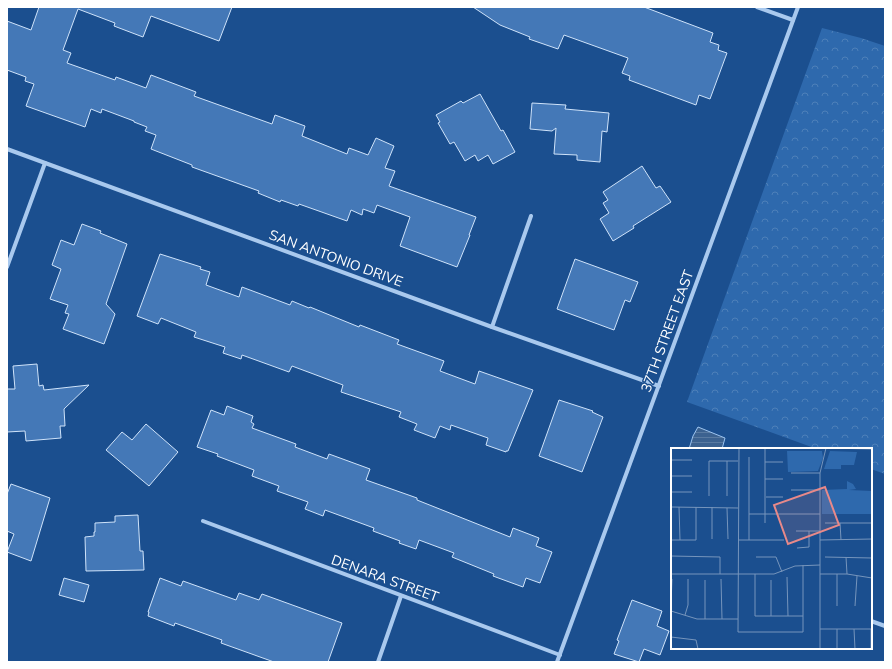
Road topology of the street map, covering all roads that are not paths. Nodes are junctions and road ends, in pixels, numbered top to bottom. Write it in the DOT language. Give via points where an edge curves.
graph roads {
  1 [pos="757,7"];
  2 [pos="798,7"];
  3 [pos="793,20"];
  4 [pos="7,149"];
  5 [pos="45,163"];
  6 [pos="531,216"];
  7 [pos="7,267"];
  8 [pos="492,327"];
  9 [pos="659,386"];
  10 [pos="203,521"];
  11 [pos="402,596"];
  12 [pos="872,621"];
  13 [pos="885,626"];
  14 [pos="560,655"];
  15 [pos="378,662"];
  16 [pos="557,662"];
  1 -- 3 [label="street"];
  2 -- 3 [label="street, 37TH STREET EAST"];
  3 -- 9 [label="street, 37TH STREET EAST"];
  4 -- 5 [label="street, SAN ANTONIO DRIVE"];
  5 -- 7 [label="street"];
  5 -- 8 [label="street, SAN ANTONIO DRIVE"];
  6 -- 8 [label="street"];
  8 -- 9 [label="street, SAN ANTONIO DRIVE"];
  9 -- 14 [label="street, 37TH STREET EAST"];
  10 -- 11 [label="street, DENARA STREET"];
  11 -- 14 [label="street, DENARA STREET"];
  11 -- 15 [label="street"];
  12 -- 13 [label="street"];
  14 -- 16 [label="street, 37TH STREET EAST"];
}
